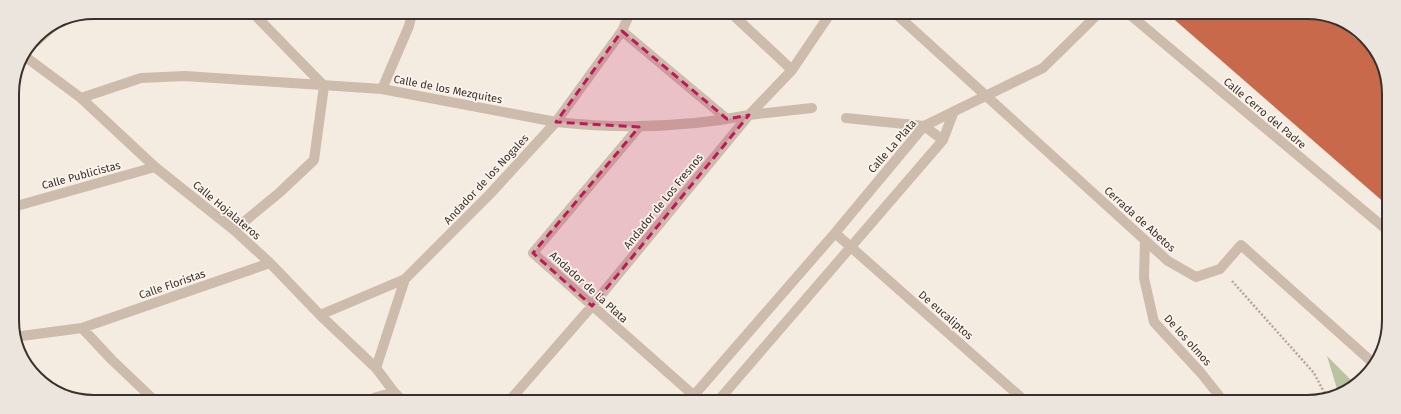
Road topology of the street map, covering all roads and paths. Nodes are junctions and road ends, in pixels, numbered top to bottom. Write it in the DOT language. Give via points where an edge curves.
graph roads {
  1 [pos="259,19"];
  2 [pos="411,19"];
  3 [pos="627,19"];
  4 [pos="737,19"];
  5 [pos="827,19"];
  6 [pos="902,19"];
  7 [pos="1093,19"];
  8 [pos="1135,19"];
  9 [pos="622,31"];
  10 [pos="28,59"];
  11 [pos="792,70"];
  12 [pos="324,86"];
  13 [pos="382,89"];
  14 [pos="988,96"];
  15 [pos="81,98"];
  16 [pos="812,108"];
  17 [pos="954,111"];
  18 [pos="749,115"];
  19 [pos="846,118"];
  20 [pos="727,119"];
  21 [pos="556,122"];
  22 [pos="924,126"];
  23 [pos="639,128"];
  24 [pos="943,140"];
  25 [pos="155,167"];
  26 [pos="19,204"];
  27 [pos="1382,226"];
  28 [pos="234,230"];
  29 [pos="835,233"];
  30 [pos="1146,241"];
  31 [pos="851,247"];
  32 [pos="270,263"];
  33 [pos="1220,270"];
  34 [pos="405,279"];
  35 [pos="592,306"];
  36 [pos="320,315"];
  37 [pos="82,328"];
  38 [pos="21,336"];
  39 [pos="1370,360"];
  40 [pos="376,368"];
  41 [pos="394,392"];
  42 [pos="1324,392"];
  43 [pos="149,395"];
  44 [pos="384,395"];
  45 [pos="397,395"];
  46 [pos="514,395"];
  47 [pos="690,395"];
  48 [pos="697,395"];
  49 [pos="723,395"];
  50 [pos="1018,395"];
  51 [pos="1218,395"];
  1 -- 12 [label="street"];
  2 -- 13 [label="street"];
  3 -- 9 [label="street, Andador de los Nogales"];
  4 -- 11 [label="street"];
  5 -- 11 [label="street, Andador de Los Fresnos"];
  6 -- 14 [label="street, Cerrada de Abetos"];
  7 -- 14 [label="street" via="1043,68"];
  8 -- 27 [label="street, Calle Cerro del Padre"];
  9 -- 20 [label="street"];
  9 -- 21 [label="street, Andador de los Nogales"];
  10 -- 15 [label="street, Calle Hojalateros"];
  11 -- 18 [label="street, Andador de Los Fresnos"];
  12 -- 13 [label="street, Calle de los Mezquites"];
  12 -- 15 [label="street, Calle de los Mezquites" via="185,76 141,78"];
  12 -- 28 [label="street" via="314,160"];
  13 -- 21 [label="street, Calle de los Mezquites"];
  14 -- 17 [label="street"];
  14 -- 30 [label="street, Cerrada de Abetos"];
  15 -- 25 [label="street, Calle Hojalateros"];
  16 -- 18 [label="street, Calle de los Mezquites"];
  17 -- 22 [label="street, Calle La Plata"];
  17 -- 24 [label="street"];
  18 -- 20 [label="street, Calle de los Mezquites"];
  18 -- 35 [label="street, Andador de Los Fresnos"];
  19 -- 22 [label="street"];
  20 -- 23 [label="street, Calle de los Mezquites"];
  21 -- 23 [label="street, Calle de los Mezquites"];
  21 -- 34 [label="street, Andador de los Nogales" via="490,194"];
  22 -- 24 [label="street"];
  22 -- 29 [label="street, Calle La Plata"];
  23 -- 35 [label="street, Andador de La Plata" via="533,253"];
  24 -- 31 [label="street"];
  25 -- 26 [label="street, Calle Publicistas"];
  25 -- 28 [label="street, Calle Hojalateros"];
  28 -- 32 [label="street, Calle Hojalateros"];
  29 -- 31 [label="street, De eucaliptos"];
  29 -- 48 [label="street, Calle La Plata"];
  30 -- 33 [label="street, Cerrada de Abetos" via="1168,261 1196,277"];
  30 -- 51 [label="street, De los olmos" via="1144,278 1154,322"];
  31 -- 49 [label="street"];
  31 -- 50 [label="street, De eucaliptos"];
  32 -- 36 [label="street, Calle Hojalateros"];
  32 -- 37 [label="street, Calle Floristas"];
  33 -- 39 [label="street" via="1240,244"];
  33 -- 42 [label="path" via="1238,285 1314,373"];
  34 -- 36 [label="street, Andador de los Nogales"];
  34 -- 40 [label="street"];
  35 -- 46 [label="street, Andador de Los Fresnos"];
  35 -- 47 [label="street, Andador de La Plata"];
  36 -- 40 [label="street, Calle Hojalateros"];
  37 -- 38 [label="street, Calle Floristas"];
  37 -- 43 [label="street"];
  40 -- 41 [label="street, Calle Hojalateros"];
  41 -- 44 [label="street"];
  41 -- 45 [label="street, Calle Hojalateros"];
}
